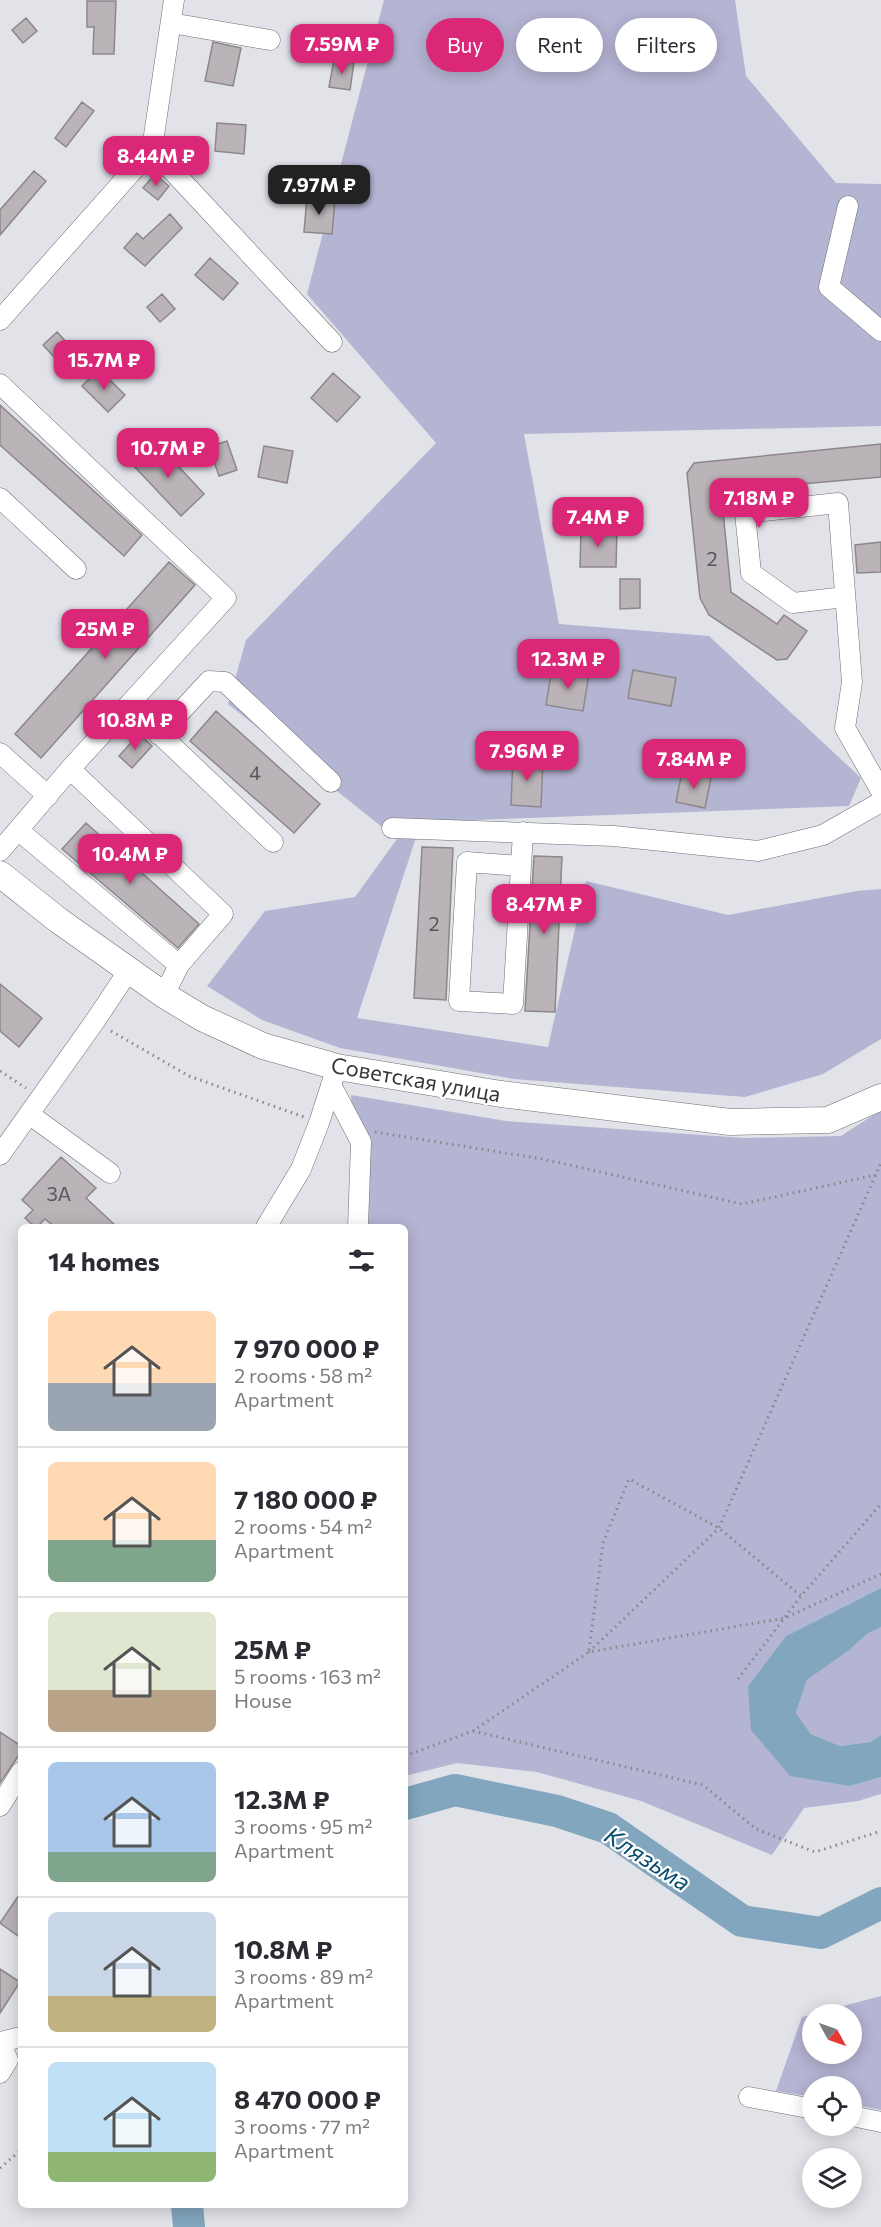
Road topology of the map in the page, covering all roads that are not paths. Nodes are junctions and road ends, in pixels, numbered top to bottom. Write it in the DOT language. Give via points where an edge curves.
graph roads {
  1 [pos="174,0"];
  2 [pos="171,23"];
  3 [pos="270,40"];
  4 [pos="152,149"];
  5 [pos="848,206"];
  6 [pos="0,320"];
  7 [pos="881,331"];
  8 [pos="332,342"];
  9 [pos="0,384"];
  10 [pos="0,498"];
  11 [pos="76,569"];
  12 [pos="845,597"];
  13 [pos="130,706"];
  14 [pos="159,735"];
  15 [pos="0,753"];
  16 [pos="70,770"];
  17 [pos="331,783"];
  18 [pos="881,791"];
  19 [pos="48,796"];
  20 [pos="881,802"];
  21 [pos="392,828"];
  22 [pos="18,830"];
  23 [pos="523,832"];
  24 [pos="273,842"];
  25 [pos="0,851"];
  26 [pos="521,866"];
  27 [pos="0,874"];
  28 [pos="179,965"];
  29 [pos="129,970"];
  30 [pos="164,995"];
  31 [pos="334,1076"];
  32 [pos="881,1097"];
  33 [pos="29,1114"];
  34 [pos="0,1155"];
  35 [pos="110,1173"];
  36 [pos="268,1224"];
  37 [pos="358,1224"];
  38 [pos="18,1777"];
  39 [pos="0,1806"];
  40 [pos="18,2038"];
  41 [pos="0,2042"];
  42 [pos="0,2073"];
  43 [pos="749,2097"];
  44 [pos="802,2107"];
  45 [pos="862,2118"];
  46 [pos="881,2122"];
  1 -- 2 [label="street"];
  2 -- 3 [label="street"];
  2 -- 4 [label="street"];
  4 -- 6 [label="street"];
  4 -- 8 [label="street"];
  5 -- 7 [label="street" via="829,287"];
  9 -- 13 [label="street" via="226,598"];
  10 -- 11 [label="street"];
  12 -- 12 [label="street" via="838,503 746,513 751,573 793,603"];
  12 -- 18 [label="street" via="852,681 845,728"];
  13 -- 14 [label="street"];
  13 -- 16 [label="street"];
  14 -- 17 [label="street" via="209,681 225,682"];
  14 -- 24 [label="street"];
  15 -- 19 [label="street"];
  16 -- 19 [label="street"];
  16 -- 28 [label="street" via="222,914"];
  19 -- 22 [label="street"];
  20 -- 23 [label="street" via="823,836 758,850"];
  21 -- 23 [label="street"];
  22 -- 25 [label="street"];
  22 -- 28 [label="street"];
  23 -- 26 [label="street"];
  26 -- 26 [label="street" via="467,862 459,1001 513,1004"];
  27 -- 29 [label="main road, Советская улица"];
  28 -- 30 [label="street"];
  29 -- 30 [label="main road, Советская улица"];
  29 -- 33 [label="street"];
  30 -- 31 [label="main road, Советская улица" via="202,1018"];
  31 -- 32 [label="main road, Советская улица" via="730,1122 828,1120"];
  31 -- 36 [label="street" via="301,1168"];
  31 -- 37 [label="street" via="361,1142"];
  33 -- 34 [label="street"];
  33 -- 35 [label="street"];
  38 -- 39 [label="street"];
  40 -- 41 [label="street"];
  41 -- 42 [label="street" via="8,2060"];
  43 -- 44 [label="street"];
  45 -- 46 [label="street"];
}
